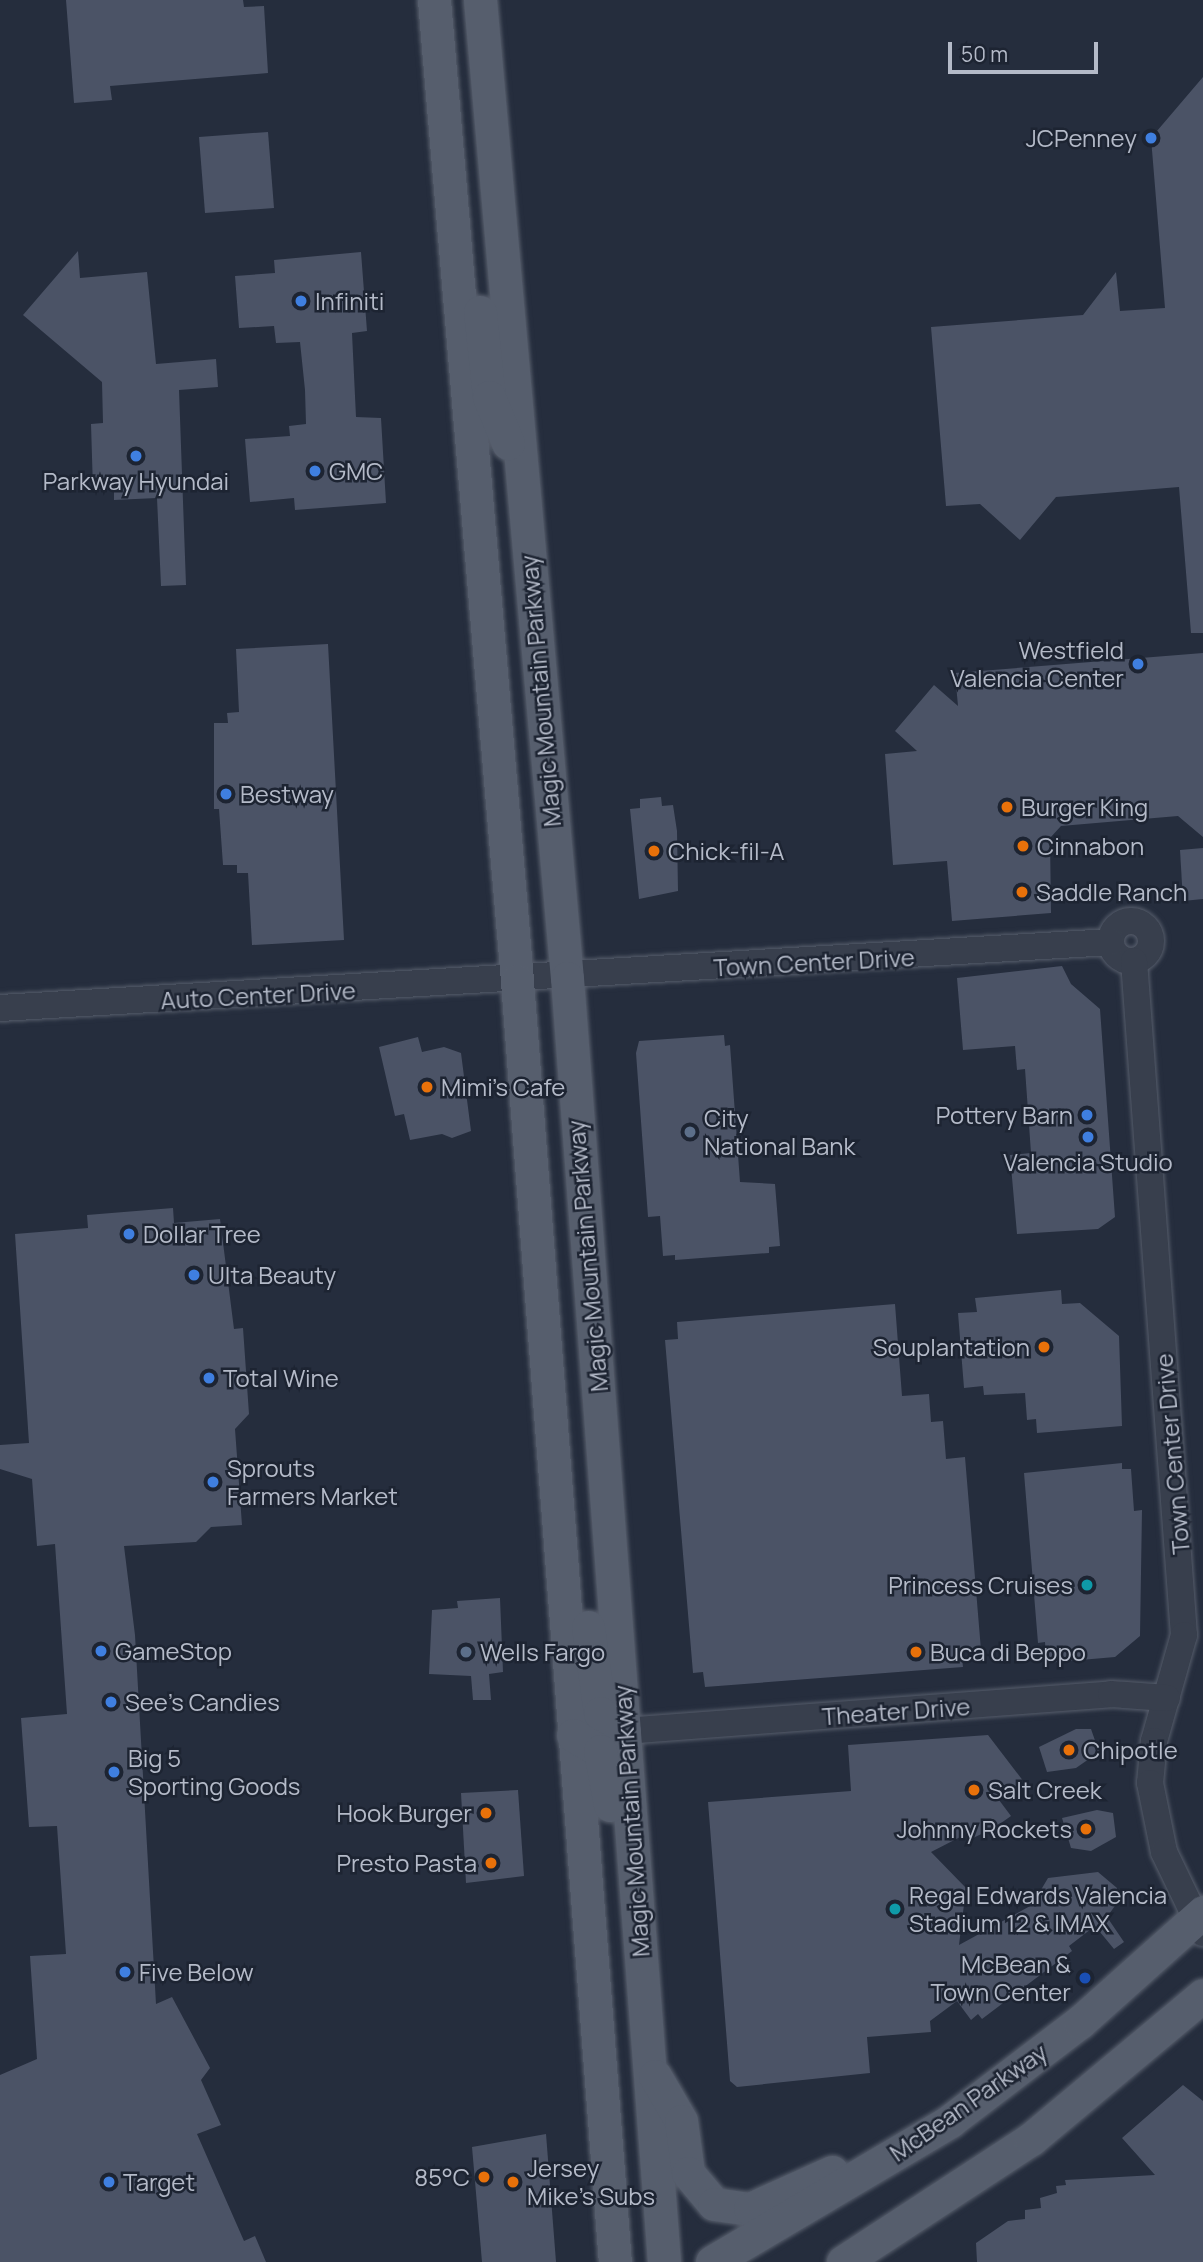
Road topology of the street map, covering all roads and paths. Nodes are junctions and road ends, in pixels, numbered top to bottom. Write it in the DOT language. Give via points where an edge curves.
graph roads {
  1 [pos="434,0"];
  2 [pos="480,0"];
  3 [pos="453,254"];
  4 [pos="520,474"];
  5 [pos="1111,942"];
  6 [pos="1134,961"];
  7 [pos="567,978"];
  8 [pos="517,981"];
  9 [pos="0,1008"];
  10 [pos="558,1527"];
  11 [pos="1167,1698"];
  12 [pos="624,1731"];
  13 [pos="573,1735"];
  14 [pos="1201,1921"];
  15 [pos="642,1965"];
  16 [pos="1203,1995"];
  17 [pos="649,2066"];
  18 [pos="950,2121"];
  19 [pos="615,2262"];
  20 [pos="664,2262"];
  21 [pos="712,2262"];
  22 [pos="843,2262"];
  1 -- 3 [label="main road, Magic Mountain Parkway"];
  2 -- 4 [label="main road, Magic Mountain Parkway"];
  3 -- 4 [label="main road" via="475,267 489,397"];
  3 -- 8 [label="main road, Magic Mountain Parkway"];
  4 -- 7 [label="main road, Magic Mountain Parkway"];
  5 -- 6 [label="street" via="1118,956"];
  5 -- 6 [label="street" via="1122,922 1145,925 1151,948"];
  5 -- 7 [label="street, Town Center Drive"];
  6 -- 11 [label="street, Town Center Drive" via="1182,1574 1184,1636"];
  7 -- 8 [label="street, Town Center Drive"];
  7 -- 12 [label="main road, Magic Mountain Parkway"];
  8 -- 9 [label="street, Auto Center Drive"];
  8 -- 10 [label="main road, Magic Mountain Parkway"];
  10 -- 12 [label="main road" via="582,1563 600,1713"];
  10 -- 13 [label="main road, Magic Mountain Parkway"];
  11 -- 12 [label="street, Theater Drive" via="1111,1694"];
  11 -- 14 [label="street, Town Center Drive" via="1154,1741 1151,1794 1164,1852"];
  12 -- 15 [label="main road, Magic Mountain Parkway"];
  13 -- 15 [label="main road" via="594,1743 604,1765 623,1905"];
  13 -- 19 [label="main road, Magic Mountain Parkway"];
  14 -- 18 [label="main road, McBean Parkway" via="1080,2022"];
  15 -- 17 [label="main road, Magic Mountain Parkway"];
  16 -- 22 [label="main road" via="1031,2139"];
  17 -- 18 [label="main road" via="681,2121 688,2173 699,2192 730,2208 750,2209"];
  17 -- 20 [label="main road, Magic Mountain Parkway"];
  18 -- 21 [label="main road, McBean Parkway"];
}
